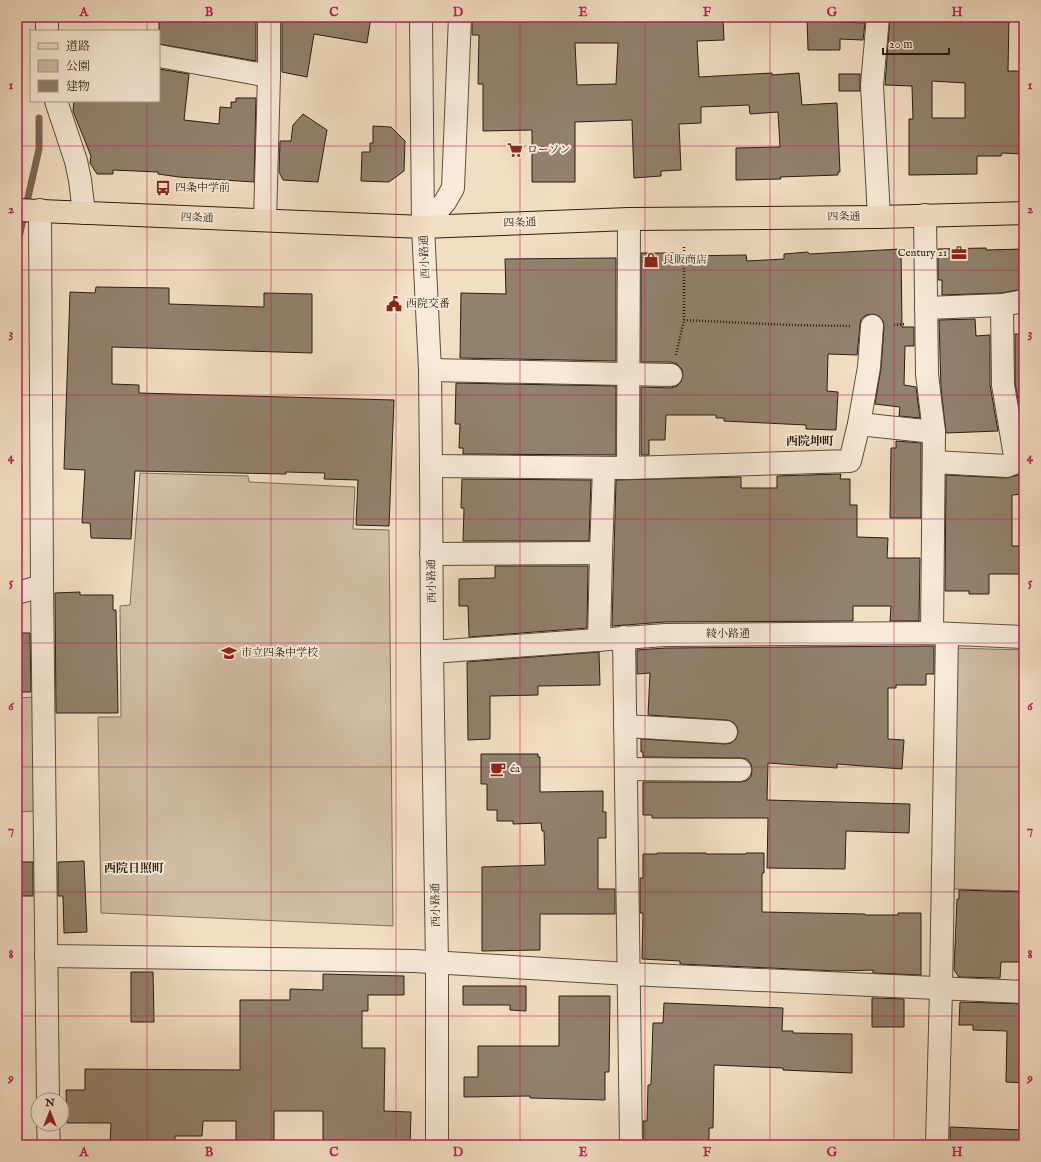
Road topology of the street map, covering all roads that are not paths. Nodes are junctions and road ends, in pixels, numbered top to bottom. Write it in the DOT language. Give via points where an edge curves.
graph roads {
  1 [pos="47,17"];
  2 [pos="268,17"];
  3 [pos="421,17"];
  4 [pos="460,17"];
  5 [pos="878,17"];
  6 [pos="47,30"];
  7 [pos="160,56"];
  8 [pos="269,76"];
  9 [pos="56,102"];
  10 [pos="31,210"];
  11 [pos="84,213"];
  12 [pos="1024,213"];
  13 [pos="924,215"];
  14 [pos="879,217"];
  15 [pos="629,219"];
  16 [pos="265,220"];
  17 [pos="423,227"];
  18 [pos="1024,301"];
  19 [pos="1002,305"];
  20 [pos="926,315"];
  21 [pos="872,326"];
  22 [pos="430,370"];
  23 [pos="628,375"];
  24 [pos="671,375"];
  25 [pos="859,424"];
  26 [pos="934,432"];
  27 [pos="934,462"];
  28 [pos="1020,463"];
  29 [pos="432,466"];
  30 [pos="604,468"];
  31 [pos="628,468"];
  32 [pos="601,553"];
  33 [pos="432,554"];
  34 [pos="42,586"];
  35 [pos="17,592"];
  36 [pos="940,634"];
  37 [pos="624,637"];
  38 [pos="1024,637"];
  39 [pos="599,640"];
  40 [pos="432,652"];
  41 [pos="625,726"];
  42 [pos="726,732"];
  43 [pos="626,769"];
  44 [pos="740,770"];
  45 [pos="46,956"];
  46 [pos="437,963"];
  47 [pos="629,974"];
  48 [pos="941,989"];
  49 [pos="1024,992"];
  50 [pos="48,1092"];
  51 [pos="48,1132"];
  52 [pos="49,1145"];
  53 [pos="437,1145"];
  54 [pos="631,1145"];
  55 [pos="937,1145"];
  1 -- 6 [label="street"];
  2 -- 8 [label="street"];
  3 -- 17 [label="street, 西小路通"];
  4 -- 17 [label="street" via="453,188 445,202"];
  5 -- 14 [label="street" via="872,85"];
  7 -- 8 [label="street"];
  8 -- 16 [label="street"];
  9 -- 11 [label="street" via="76,161"];
  10 -- 11 [label="main road, 四条通"];
  10 -- 34 [label="street"];
  11 -- 16 [label="main road, 四条通"];
  12 -- 13 [label="main road, 四条通"];
  13 -- 14 [label="main road, 四条通"];
  13 -- 20 [label="street"];
  14 -- 15 [label="main road, 四条通"];
  15 -- 17 [label="main road, 四条通"];
  15 -- 23 [label="street"];
  16 -- 17 [label="main road, 四条通"];
  17 -- 22 [label="street, 西小路通"];
  18 -- 19 [label="street"];
  19 -- 20 [label="street"];
  19 -- 28 [label="street" via="1003,385"];
  20 -- 26 [label="street" via="927,374"];
  21 -- 25 [label="street" via="869,367"];
  22 -- 23 [label="street"];
  22 -- 29 [label="street, 西小路通"];
  23 -- 24 [label="street"];
  23 -- 31 [label="street"];
  25 -- 26 [label="street"];
  25 -- 31 [label="street" via="850,461"];
  26 -- 27 [label="street"];
  27 -- 28 [label="street" via="1007,466"];
  27 -- 36 [label="street"];
  29 -- 30 [label="street"];
  29 -- 33 [label="street, 西小路通"];
  30 -- 31 [label="street"];
  30 -- 32 [label="street"];
  32 -- 33 [label="street"];
  32 -- 39 [label="street"];
  33 -- 40 [label="street, 西小路通"];
  34 -- 35 [label="street"];
  34 -- 45 [label="street"];
  36 -- 37 [label="street, 綾小路通" via="673,634"];
  36 -- 38 [label="street, 綾小路通"];
  36 -- 48 [label="street"];
  37 -- 39 [label="street, 綾小路通"];
  37 -- 41 [label="street"];
  39 -- 40 [label="street, 綾小路通"];
  40 -- 46 [label="street, 西小路通"];
  41 -- 42 [label="street"];
  41 -- 43 [label="street"];
  43 -- 44 [label="street"];
  43 -- 47 [label="street"];
  45 -- 46 [label="street"];
  45 -- 50 [label="street"];
  46 -- 47 [label="street"];
  46 -- 53 [label="street, 西小路通"];
  47 -- 48 [label="street"];
  47 -- 54 [label="street"];
  48 -- 49 [label="street"];
  48 -- 55 [label="street"];
  51 -- 52 [label="street"];
}
